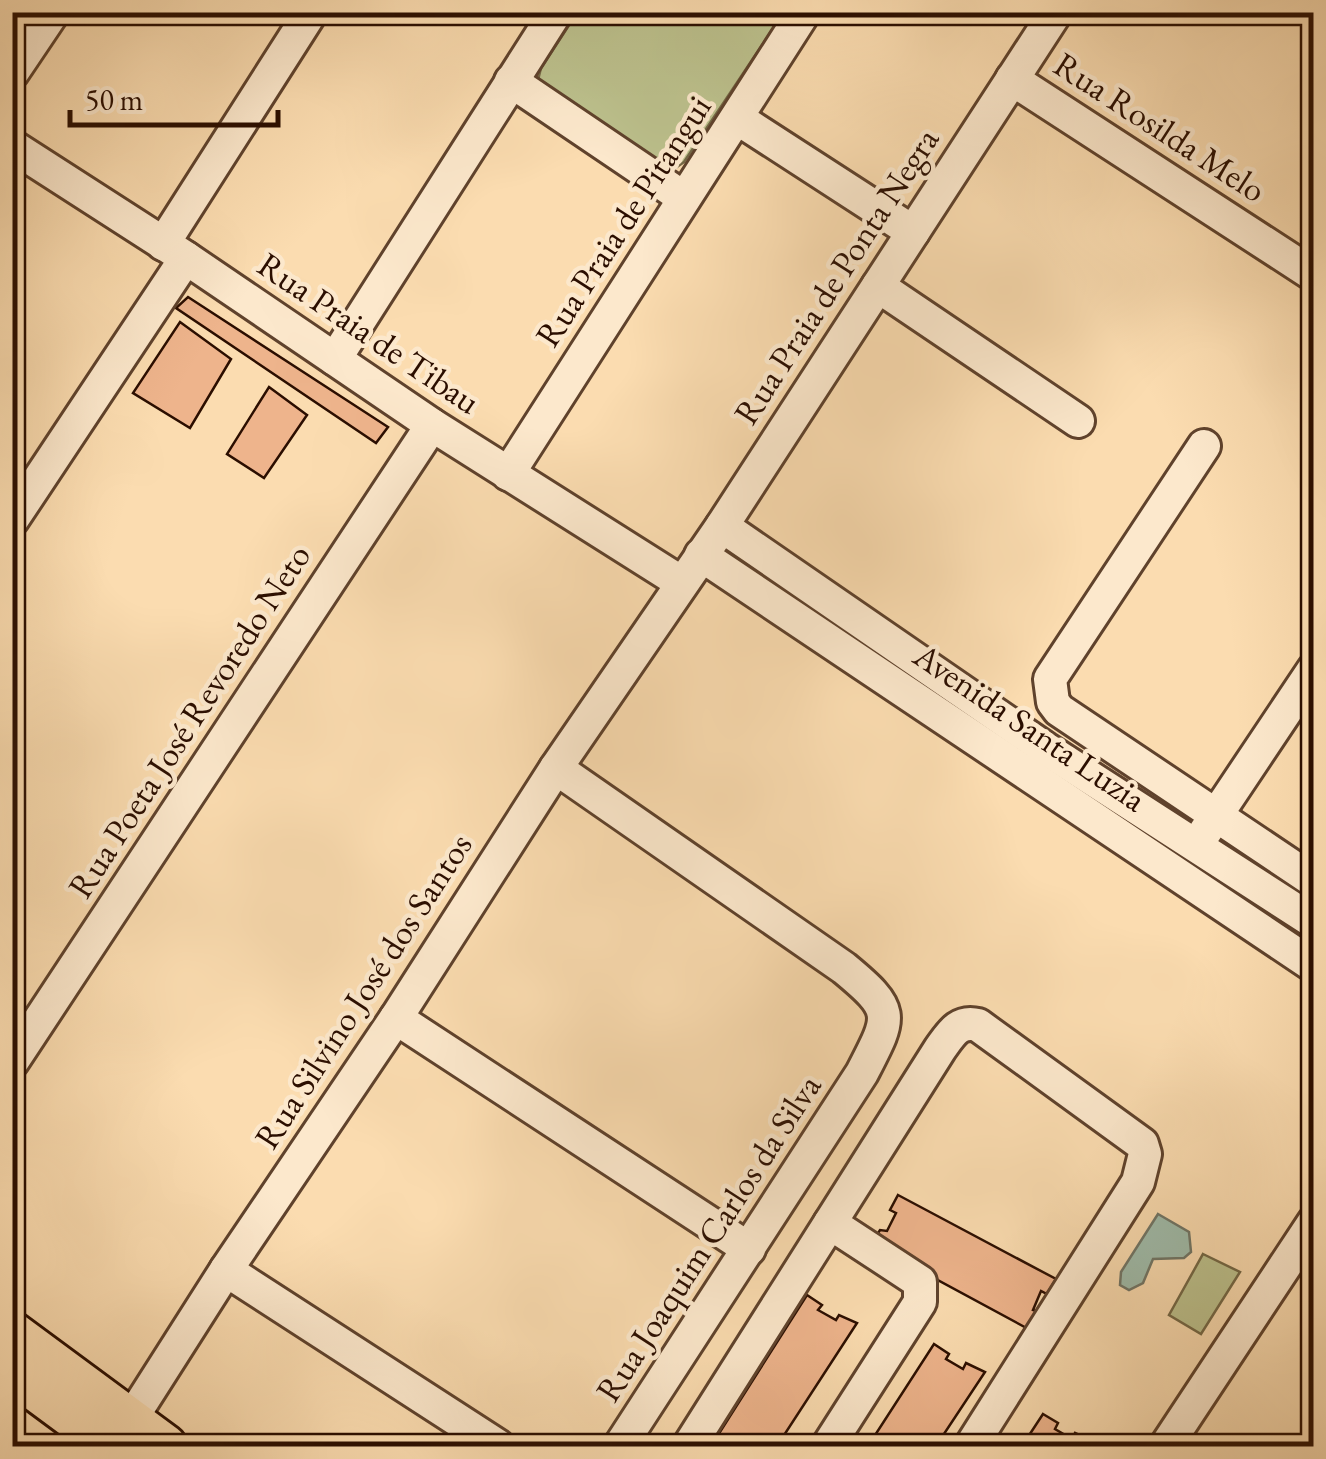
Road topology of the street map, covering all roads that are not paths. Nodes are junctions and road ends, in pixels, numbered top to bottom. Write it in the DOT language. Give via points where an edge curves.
graph roads {
  1 [pos="53,12"];
  2 [pos="311,12"];
  3 [pos="556,12"];
  4 [pos="804,12"];
  5 [pos="1056,12"];
  6 [pos="12,73"];
  7 [pos="1012,79"];
  8 [pos="512,81"];
  9 [pos="737,118"];
  10 [pos="12,146"];
  11 [pos="684,198"];
  12 [pos="913,232"];
  13 [pos="174,251"];
  14 [pos="1314,274"];
  15 [pos="878,286"];
  16 [pos="335,358"];
  17 [pos="1078,422"];
  18 [pos="432,425"];
  19 [pos="1204,446"];
  20 [pos="508,474"];
  21 [pos="12,520"];
  22 [pos="722,526"];
  23 [pos="701,555"];
  24 [pos="682,583"];
  25 [pos="1314,669"];
  26 [pos="556,768"];
  27 [pos="1216,816"];
  28 [pos="1196,846"];
  29 [pos="1314,881"];
  30 [pos="1314,922"];
  31 [pos="1314,966"];
  32 [pos="396,1018"];
  33 [pos="12,1062"];
  34 [pos="1314,1222"];
  35 [pos="830,1223"];
  36 [pos="749,1250"];
  37 [pos="226,1270"];
  38 [pos="12,1333"];
  39 [pos="12,1372"];
  40 [pos="118,1438"];
  41 [pos="164,1446"];
  42 [pos="498,1446"];
  43 [pos="620,1446"];
  44 [pos="689,1446"];
  45 [pos="828,1446"];
  46 [pos="971,1446"];
  47 [pos="1166,1446"];
  1 -- 6 [label="street"];
  2 -- 13 [label="street"];
  3 -- 8 [label="street"];
  4 -- 9 [label="street, Rua Praia de Pitangui"];
  5 -- 7 [label="street, Rua Praia de Ponta Negra"];
  7 -- 12 [label="street, Rua Praia de Ponta Negra"];
  7 -- 14 [label="street, Rua Rosilda Melo"];
  8 -- 11 [label="street"];
  8 -- 16 [label="street"];
  9 -- 11 [label="street, Rua Praia de Pitangui"];
  9 -- 12 [label="street"];
  10 -- 13 [label="street, Rua Praia de Tibau"];
  11 -- 20 [label="street, Rua Praia de Pitangui"];
  12 -- 15 [label="street, Rua Praia de Ponta Negra"];
  13 -- 16 [label="street, Rua Praia de Tibau"];
  13 -- 21 [label="street"];
  15 -- 17 [label="street"];
  15 -- 22 [label="street, Rua Praia de Ponta Negra"];
  16 -- 18 [label="street, Rua Praia de Tibau"];
  18 -- 20 [label="street, Rua Praia de Tibau"];
  18 -- 33 [label="street, Rua Poeta José Revoredo Neto"];
  19 -- 27 [label="street" via="1050,679 1050,692 1059,710"];
  20 -- 24 [label="street, Rua Praia de Tibau"];
  22 -- 23 [label="street, Rua Praia de Ponta Negra"];
  22 -- 28 [label="street, Avenida Santa Luzia"];
  23 -- 24 [label="street, Rua Praia de Ponta Negra"];
  23 -- 31 [label="street, Avenida Santa Luzia"];
  24 -- 26 [label="street, Rua Silvino José dos Santos"];
  25 -- 27 [label="street"];
  26 -- 32 [label="street, Rua Silvino José dos Santos"];
  26 -- 36 [label="street, Rua Joaquim Carlos da Silva" via="866,986 884,1006 880,1036 862,1073"];
  27 -- 28 [label="street"];
  27 -- 29 [label="street"];
  28 -- 30 [label="street, Avenida Santa Luzia"];
  32 -- 36 [label="street"];
  32 -- 37 [label="street, Rua Silvino José dos Santos"];
  34 -- 47 [label="street"];
  35 -- 44 [label="street"];
  35 -- 45 [label="street" via="920,1282 922,1291"];
  35 -- 46 [label="street" via="940,1049 967,1023 1142,1144 1138,1182"];
  36 -- 43 [label="street, Rua Joaquim Carlos da Silva"];
  37 -- 40 [label="street, Rua Silvino José dos Santos"];
  37 -- 42 [label="street"];
  38 -- 40 [label="main road"];
  39 -- 40 [label="main road"];
  40 -- 41 [label="main road"];
}
